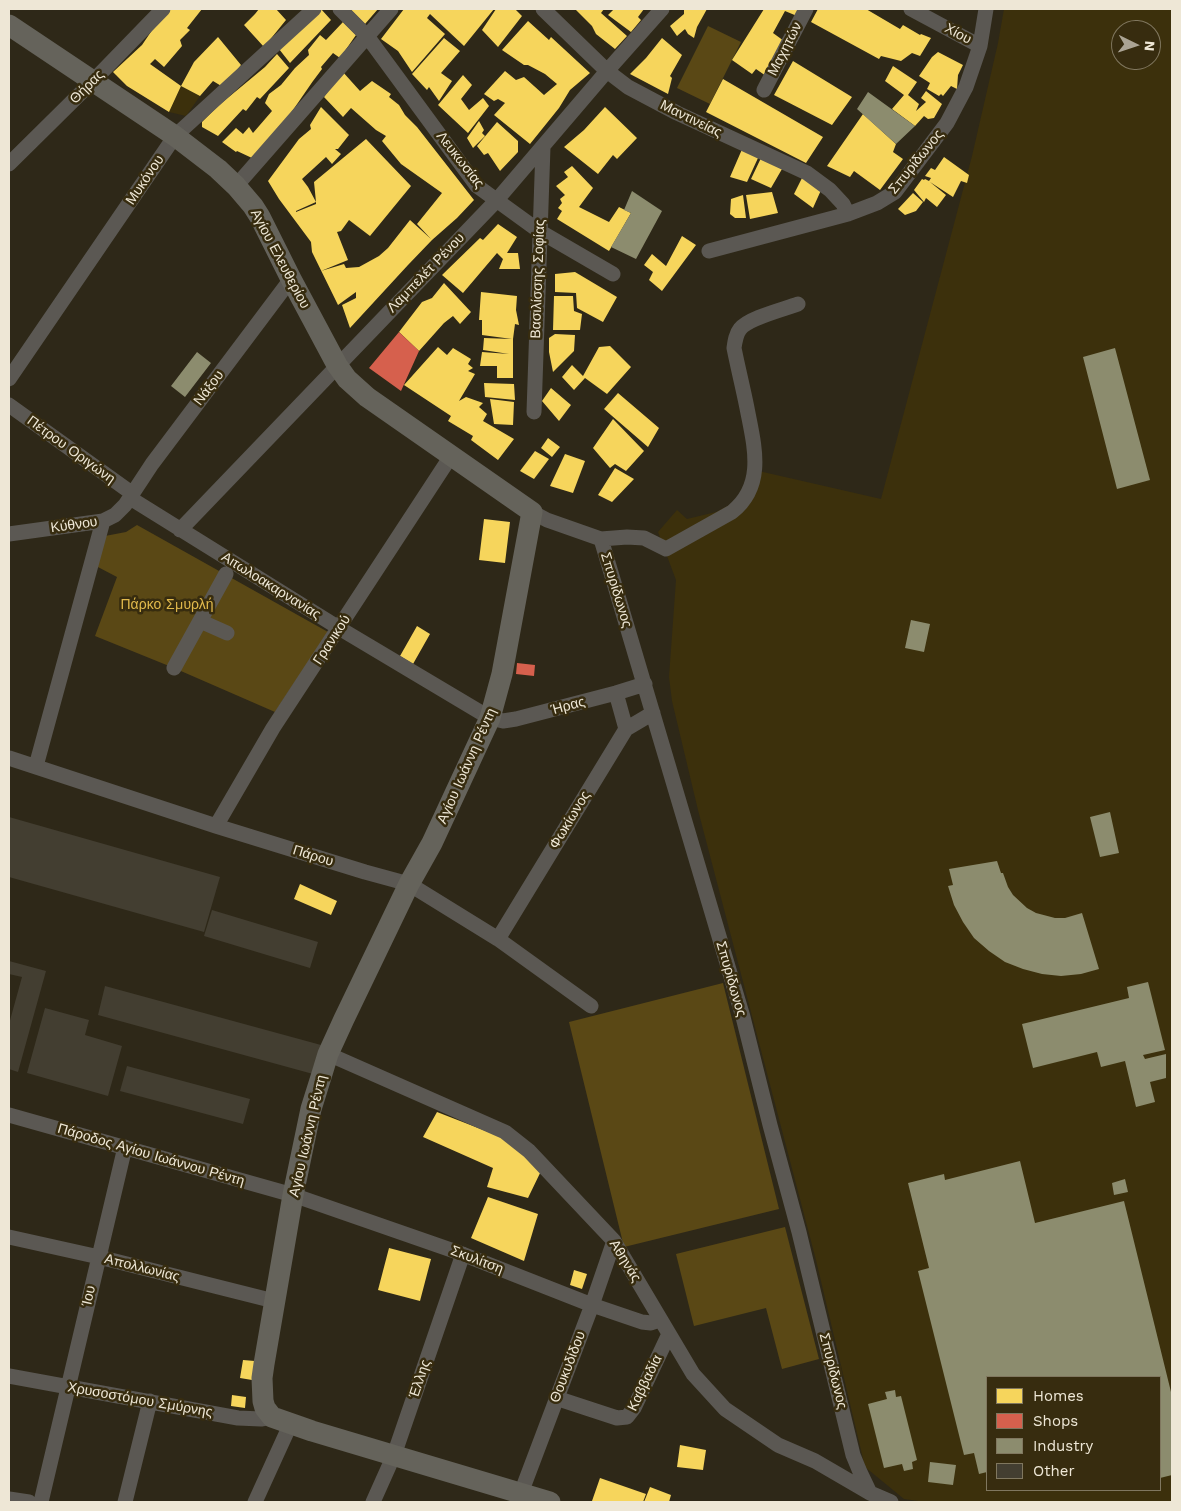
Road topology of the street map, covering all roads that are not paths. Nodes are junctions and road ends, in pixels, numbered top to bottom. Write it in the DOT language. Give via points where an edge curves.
graph roads {
  1 [pos="163,9"];
  2 [pos="314,9"];
  3 [pos="340,9"];
  4 [pos="391,9"];
  5 [pos="542,9"];
  6 [pos="662,9"];
  7 [pos="806,9"];
  8 [pos="910,9"];
  9 [pos="986,9"];
  10 [pos="9,25"];
  11 [pos="368,36"];
  12 [pos="980,46"];
  13 [pos="607,71"];
  14 [pos="93,81"];
  15 [pos="764,90"];
  16 [pos="175,136"];
  17 [pos="543,146"];
  18 [pos="9,164"];
  19 [pos="236,186"];
  20 [pos="496,201"];
  21 [pos="848,214"];
  22 [pos="539,231"];
  23 [pos="709,251"];
  24 [pos="613,274"];
  25 [pos="291,279"];
  26 [pos="798,304"];
  27 [pos="337,365"];
  28 [pos="9,379"];
  29 [pos="9,406"];
  30 [pos="534,412"];
  31 [pos="451,456"];
  32 [pos="131,496"];
  33 [pos="532,512"];
  34 [pos="103,521"];
  35 [pos="180,530"];
  36 [pos="9,534"];
  37 [pos="601,539"];
  38 [pos="226,574"];
  39 [pos="200,621"];
  40 [pos="339,628"];
  41 [pos="227,633"];
  42 [pos="174,668"];
  43 [pos="645,684"];
  44 [pos="616,693"];
  45 [pos="653,713"];
  46 [pos="490,718"];
  47 [pos="626,729"];
  48 [pos="9,758"];
  49 [pos="36,766"];
  50 [pos="216,826"];
  51 [pos="409,884"];
  52 [pos="498,939"];
  53 [pos="591,1006"];
  54 [pos="328,1054"];
  55 [pos="9,1115"];
  56 [pos="125,1147"];
  57 [pos="293,1195"];
  58 [pos="9,1237"];
  59 [pos="614,1241"];
  60 [pos="463,1254"];
  61 [pos="99,1257"];
  62 [pos="274,1300"];
  63 [pos="592,1305"];
  64 [pos="660,1320"];
  65 [pos="669,1334"];
  66 [pos="9,1376"];
  67 [pos="68,1386"];
  68 [pos="556,1398"];
  69 [pos="150,1401"];
  70 [pos="282,1420"];
  71 [pos="394,1455"];
  72 [pos="519,1498"];
  73 [pos="868,1498"];
  74 [pos="9,1499"];
  75 [pos="29,1502"];
  76 [pos="40,1502"];
  77 [pos="125,1502"];
  78 [pos="255,1502"];
  79 [pos="373,1502"];
  80 [pos="550,1502"];
  81 [pos="891,1502"];
  1 -- 14 [label="street, Θήρας"];
  2 -- 16 [label="street, Μυκόνου"];
  3 -- 11 [label="street, Λευκωσίας"];
  4 -- 11 [label="street"];
  5 -- 13 [label="street, Μαντινείας"];
  6 -- 13 [label="street, Λαμπελέτ Ρένου"];
  7 -- 15 [label="street, Μαχητών"];
  8 -- 12 [label="street, Χίου"];
  9 -- 12 [label="street, Σπυρίδωνος"];
  10 -- 14 [label="street, Αγίου Ελευθερίου"];
  11 -- 19 [label="street"];
  11 -- 20 [label="street, Λευκωσίας" via="477,186"];
  12 -- 21 [label="street, Σπυρίδωνος" via="974,68 948,123 896,192"];
  13 -- 17 [label="street, Λαμπελέτ Ρένου"];
  13 -- 21 [label="street, Μαντινείας" via="677,113 807,173 830,190"];
  14 -- 16 [label="street, Αγίου Ελευθερίου"];
  14 -- 18 [label="street, Θήρας"];
  16 -- 19 [label="street, Αγίου Ελευθερίου"];
  16 -- 28 [label="street, Μυκόνου"];
  17 -- 20 [label="street, Λαμπελέτ Ρένου"];
  17 -- 22 [label="street, Βασιλίσσης Σοφίας"];
  19 -- 25 [label="street, Αγίου Ελευθερίου" via="260,217"];
  20 -- 22 [label="street, Λευκωσίας"];
  20 -- 27 [label="street, Λαμπελέτ Ρένου"];
  21 -- 23 [label="street, Σπυρίδωνος"];
  22 -- 24 [label="street, Λευκωσίας"];
  22 -- 30 [label="street, Βασιλίσσης Σοφίας"];
  25 -- 27 [label="street, Αγίου Ελευθερίου"];
  25 -- 32 [label="street, Νάξου"];
  26 -- 37 [label="street" via="748,322 736,336 734,348 756,458 752,486 740,506 666,550 644,538"];
  27 -- 31 [label="street, Αγίου Ελευθερίου" via="367,397"];
  27 -- 35 [label="street, Λαμπελέτ Ρένου"];
  29 -- 32 [label="street, Πέτρου Οριγώνη"];
  31 -- 33 [label="street, Αγίου Ελευθερίου"];
  31 -- 40 [label="street, Γρανικού"];
  32 -- 34 [label="street, Κύθνου" via="119,513"];
  32 -- 35 [label="street, Αιτωλοακαρνανίας"];
  33 -- 37 [label="street, Σπυρίδωνος"];
  33 -- 46 [label="street, Αγίου Ιωάννη Ρέντη"];
  34 -- 36 [label="street, Κύθνου"];
  34 -- 49 [label="street"];
  35 -- 40 [label="street, Αιτωλοακαρνανίας"];
  37 -- 43 [label="street, Σπυρίδωνος"];
  38 -- 39 [label="street"];
  39 -- 41 [label="street"];
  39 -- 42 [label="street"];
  40 -- 46 [label="street, Αιτωλοακαρνανίας"];
  40 -- 50 [label="street, Γρανικού" via="273,728"];
  43 -- 44 [label="street, Ήρας"];
  43 -- 45 [label="street, Σπυρίδωνος"];
  44 -- 46 [label="street, Ήρας" via="516,719"];
  44 -- 47 [label="street"];
  45 -- 47 [label="street, Φωκίωνος"];
  45 -- 73 [label="street, Σπυρίδωνος" via="743,1017 853,1454"];
  46 -- 51 [label="street, Αγίου Ιωάννη Ρέντη" via="432,843"];
  47 -- 52 [label="street, Φωκίωνος"];
  48 -- 49 [label="street, Πάρου"];
  49 -- 50 [label="street, Πάρου"];
  50 -- 51 [label="street, Πάρου"];
  51 -- 52 [label="street, Πάρου"];
  51 -- 54 [label="street, Αγίου Ιωάννη Ρέντη"];
  52 -- 53 [label="street, Πάρου"];
  54 -- 57 [label="street, Αγίου Ιωάννη Ρέντη" via="311,1109"];
  54 -- 59 [label="street, Αθηνάς" via="505,1132 529,1152"];
  55 -- 56 [label="street, Πάροδος Αγίου Ιωάννου Ρέντη"];
  56 -- 57 [label="street, Πάροδος Αγίου Ιωάννου Ρέντη"];
  56 -- 61 [label="street, Ίου"];
  57 -- 60 [label="street, Σκυλίτση"];
  57 -- 62 [label="street, Αγίου Ιωάννη Ρέντη"];
  58 -- 61 [label="street, Απολλωνίας"];
  59 -- 63 [label="street, Θουκυδίδου"];
  59 -- 64 [label="street, Αθηνάς"];
  60 -- 63 [label="street, Σκυλίτση"];
  60 -- 71 [label="street, Έλλης"];
  61 -- 62 [label="street, Απολλωνίας"];
  61 -- 67 [label="street, Ίου"];
  62 -- 70 [label="street, Αγίου Ιωάννη Ρέντη" via="262,1390 265,1408"];
  63 -- 64 [label="street, Σκυλίτση" via="642,1322"];
  63 -- 68 [label="street, Θουκυδίδου"];
  64 -- 65 [label="street, Αθηνάς"];
  65 -- 68 [label="street, Καββαδία" via="628,1417 617,1418"];
  65 -- 73 [label="street, Αθηνάς" via="693,1374 725,1409 778,1445 816,1461"];
  66 -- 67 [label="street, Χρυσοστόμου Σμύρνης"];
  67 -- 69 [label="street, Χρυσοστόμου Σμύρνης"];
  67 -- 76 [label="street, Ίου"];
  68 -- 72 [label="street, Θουκυδίδου"];
  69 -- 70 [label="street, Χρυσοστόμου Σμύρνης" via="238,1418"];
  69 -- 77 [label="street"];
  70 -- 71 [label="street"];
  70 -- 78 [label="street"];
  71 -- 72 [label="street"];
  71 -- 79 [label="street, Έλλης"];
  72 -- 80 [label="street"];
  73 -- 81 [label="street, Αθηνάς"];
  74 -- 75 [label="street"];
}
